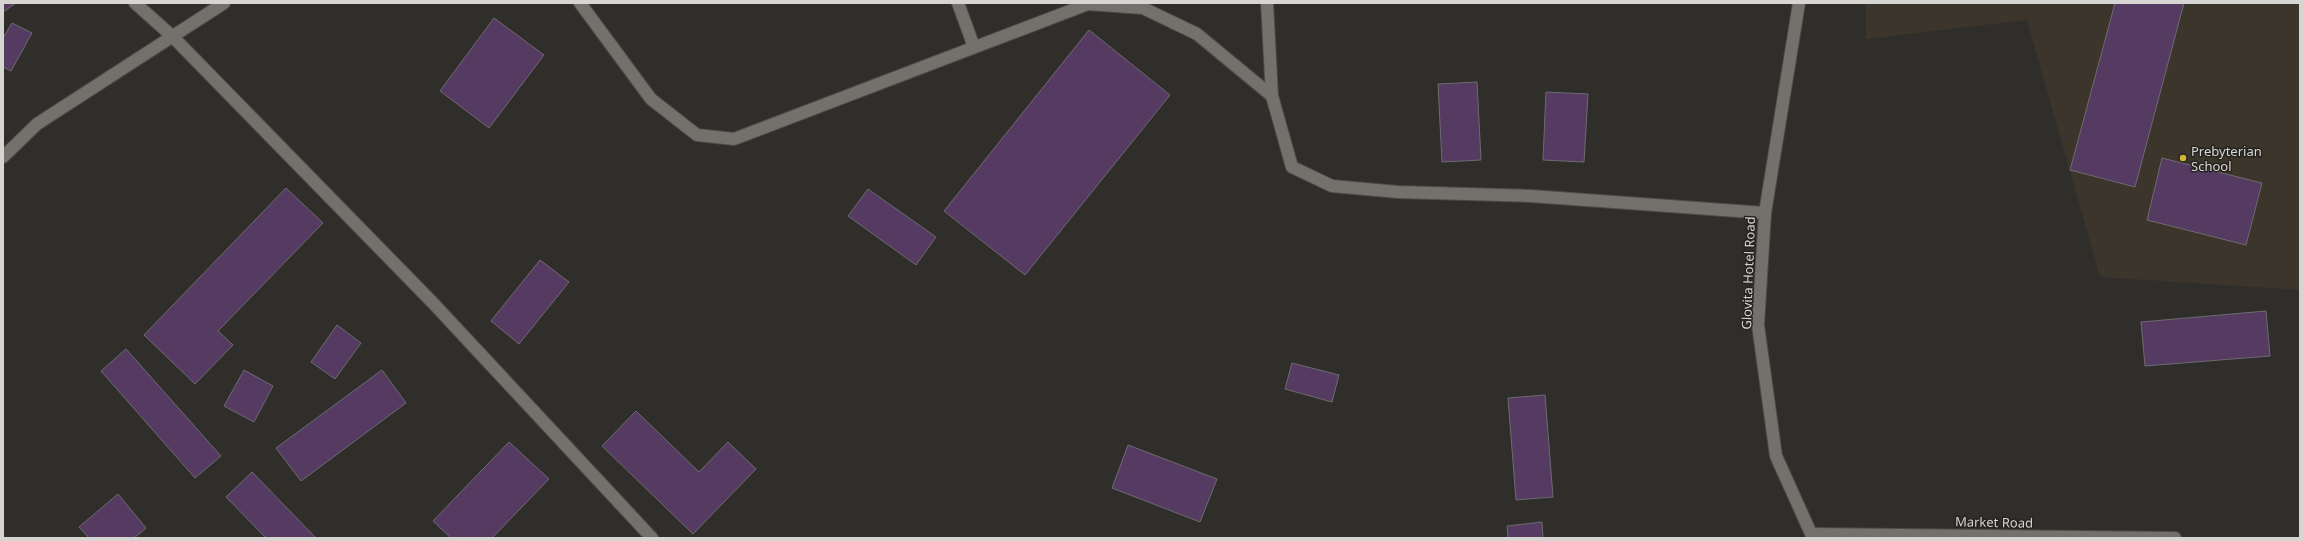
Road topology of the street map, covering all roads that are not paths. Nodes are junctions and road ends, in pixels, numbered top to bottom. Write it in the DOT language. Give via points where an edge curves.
graph roads {
  1 [pos="135,3"];
  2 [pos="224,3"];
  3 [pos="580,3"];
  4 [pos="958,3"];
  5 [pos="1267,3"];
  6 [pos="1799,3"];
  7 [pos="172,36"];
  8 [pos="974,48"];
  9 [pos="1272,96"];
  10 [pos="3,157"];
  11 [pos="1765,213"];
  12 [pos="1813,536"];
  13 [pos="652,538"];
  14 [pos="2175,538"];
  1 -- 7 [label="street"];
  2 -- 7 [label="street"];
  3 -- 8 [label="street" via="651,99 697,135 734,139"];
  4 -- 8 [label="street"];
  5 -- 9 [label="street"];
  6 -- 11 [label="street, Glovita Hotel Road"];
  7 -- 10 [label="street" via="37,124"];
  7 -- 13 [label="street" via="433,303"];
  8 -- 9 [label="street" via="1088,4 1143,8 1197,34"];
  9 -- 11 [label="street" via="1292,167 1332,186 1398,192 1531,196"];
  11 -- 12 [label="street, Glovita Hotel Road" via="1758,325 1776,456"];
  12 -- 14 [label="street, Market Road"];
}
